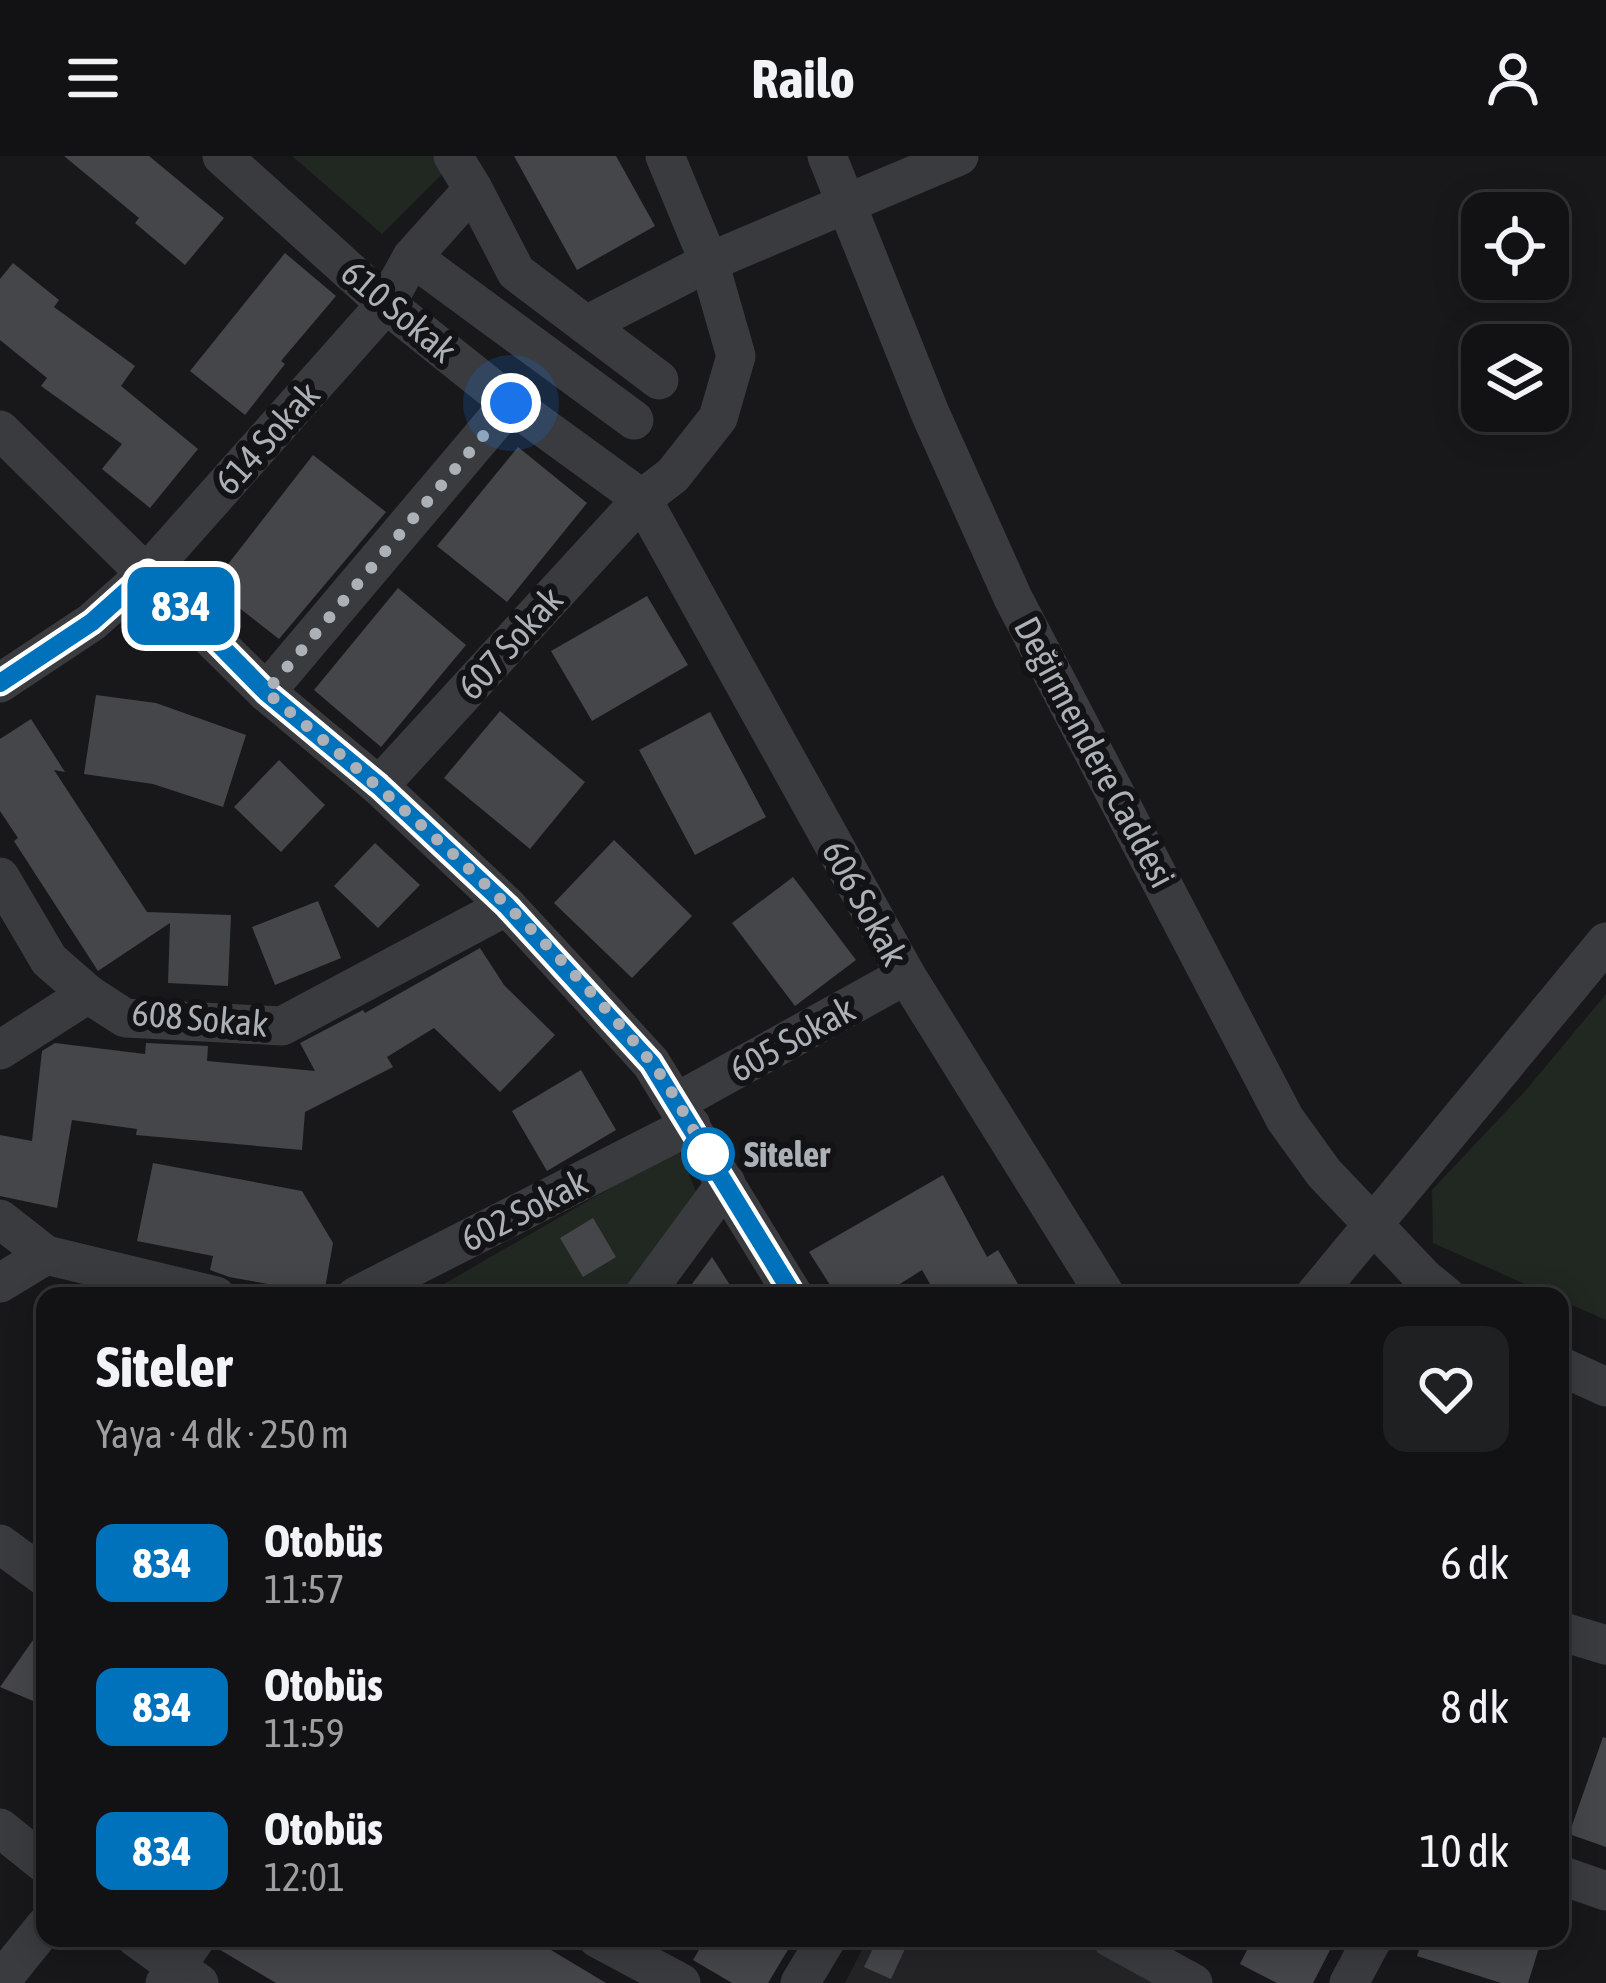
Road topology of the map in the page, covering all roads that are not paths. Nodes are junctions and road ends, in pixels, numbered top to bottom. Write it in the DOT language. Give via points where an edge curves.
graph roads {
  1 [pos="222,156"];
  2 [pos="665,156"];
  3 [pos="827,156"];
  4 [pos="959,156"];
  5 [pos="463,172"];
  6 [pos="846,203"];
  7 [pos="412,257"];
  8 [pos="709,262"];
  9 [pos="386,304"];
  10 [pos="586,325"];
  11 [pos="659,380"];
  12 [pos="511,403"];
  13 [pos="634,420"];
  14 [pos="0,430"];
  15 [pos="642,499"];
  16 [pos="148,572"];
  17 [pos="0,683"];
  18 [pos="266,692"];
  19 [pos="379,786"];
  20 [pos="0,877"];
  21 [pos="507,906"];
  22 [pos="1606,942"];
  23 [pos="905,976"];
  24 [pos="88,994"];
  25 [pos="0,1050"];
  26 [pos="684,1114"];
  27 [pos="726,1183"];
  28 [pos="0,1219"];
  29 [pos="1374,1222"];
  30 [pos="46,1255"];
  31 [pos="0,1283"];
  32 [pos="179,1287"];
  33 [pos="372,1287"];
  34 [pos="650,1287"];
  35 [pos="789,1287"];
  36 [pos="1100,1287"];
  37 [pos="1321,1287"];
  38 [pos="1435,1287"];
  39 [pos="1569,1370"];
  40 [pos="1606,1387"];
  41 [pos="0,1544"];
  42 [pos="36,1570"];
  43 [pos="1569,1634"];
  44 [pos="1606,1645"];
  45 [pos="0,1828"];
  46 [pos="36,1857"];
  47 [pos="1569,1878"];
  48 [pos="1606,1892"];
  49 [pos="36,1937"];
  50 [pos="150,1947"];
  51 [pos="614,1947"];
  52 [pos="822,1947"];
  53 [pos="1127,1947"];
  54 [pos="1368,1947"];
  55 [pos="184,1968"];
  56 [pos="0,1982"];
  57 [pos="680,1983"];
  58 [pos="800,1983"];
  59 [pos="1193,1983"];
  60 [pos="1348,1983"];
  1 -- 9 [label="street, 610 Sokak"];
  2 -- 8 [label="street, 607 Sokak"];
  3 -- 6 [label="street, Değirmendere Caddesi"];
  4 -- 6 [label="street"];
  5 -- 7 [label="street, 614 Sokak"];
  5 -- 10 [label="street" via="516,272"];
  6 -- 8 [label="street"];
  6 -- 29 [label="street, Değirmendere Caddesi" via="1013,598 1286,1119 1324,1173"];
  7 -- 9 [label="street, 614 Sokak"];
  7 -- 13 [label="street"];
  8 -- 10 [label="street"];
  8 -- 15 [label="street, 607 Sokak" via="736,356 718,418 673,475"];
  9 -- 12 [label="street, 610 Sokak"];
  9 -- 16 [label="street, 614 Sokak"];
  10 -- 11 [label="street"];
  12 -- 15 [label="street, 610 Sokak"];
  12 -- 18 [label="street"];
  14 -- 16 [label="street"];
  15 -- 19 [label="street, 607 Sokak"];
  15 -- 23 [label="street, 606 Sokak"];
  16 -- 17 [label="street, 614 Sokak" via="92,622"];
  16 -- 18 [label="street"];
  18 -- 19 [label="street"];
  19 -- 21 [label="street"];
  20 -- 24 [label="street, 608 Sokak" via="49,960"];
  21 -- 24 [label="street, 608 Sokak" via="282,1026 124,1018"];
  21 -- 26 [label="street" via="651,1063"];
  22 -- 29 [label="street"];
  23 -- 26 [label="street, 605 Sokak"];
  23 -- 36 [label="street, 606 Sokak"];
  24 -- 25 [label="street"];
  26 -- 27 [label="street"];
  26 -- 33 [label="street, 602 Sokak"];
  27 -- 34 [label="street"];
  27 -- 35 [label="street"];
  28 -- 30 [label="street"];
  29 -- 37 [label="street"];
  29 -- 38 [label="street, Değirmendere Caddesi"];
  30 -- 31 [label="street"];
  30 -- 32 [label="street"];
  39 -- 40 [label="street"];
  41 -- 42 [label="street"];
  43 -- 44 [label="street"];
  45 -- 46 [label="street"];
  47 -- 48 [label="street"];
  49 -- 56 [label="street"];
  50 -- 55 [label="street"];
  51 -- 57 [label="street"];
  52 -- 58 [label="street"];
  53 -- 59 [label="street"];
  54 -- 60 [label="street"];
}
